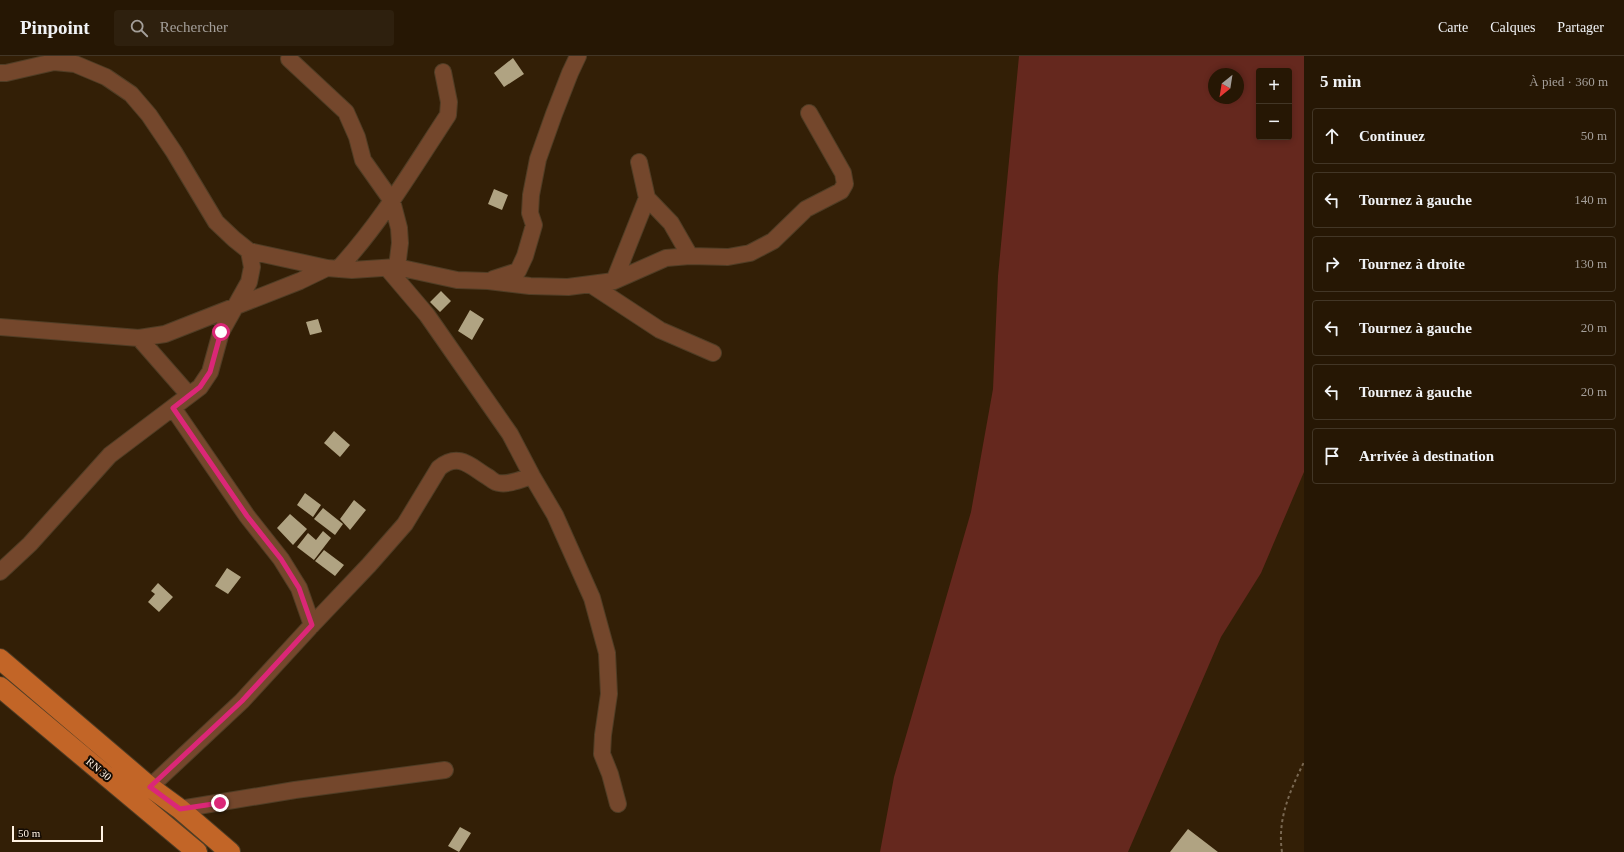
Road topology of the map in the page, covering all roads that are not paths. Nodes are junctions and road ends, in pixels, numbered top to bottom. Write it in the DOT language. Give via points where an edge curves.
graph roads {
  1 [pos="578,56"];
  2 [pos="289,60"];
  3 [pos="443,72"];
  4 [pos="0,73"];
  5 [pos="808,113"];
  6 [pos="639,162"];
  7 [pos="647,198"];
  8 [pos="392,201"];
  9 [pos="249,251"];
  10 [pos="690,256"];
  11 [pos="392,268"];
  12 [pos="333,269"];
  13 [pos="518,271"];
  14 [pos="488,281"];
  15 [pos="614,281"];
  16 [pos="590,284"];
  17 [pos="530,286"];
  18 [pos="236,306"];
  19 [pos="0,328"];
  20 [pos="139,338"];
  21 [pos="713,353"];
  22 [pos="189,395"];
  23 [pos="173,408"];
  24 [pos="532,476"];
  25 [pos="0,572"];
  26 [pos="312,625"];
  27 [pos="0,659"];
  28 [pos="0,687"];
  29 [pos="445,770"];
  30 [pos="150,787"];
  31 [pos="618,804"];
  32 [pos="180,809"];
  33 [pos="197,852"];
  34 [pos="230,852"];
  1 -- 13 [label="street" via="538,160 530,212 534,225"];
  2 -- 8 [label="street" via="346,112 357,137 363,160"];
  3 -- 8 [label="street" via="450,102 448,115"];
  4 -- 9 [label="street" via="54,62 75,64 106,77 131,94 174,152 216,222"];
  5 -- 10 [label="street" via="843,173 845,184 841,191 806,209 774,240 750,253 728,257"];
  6 -- 7 [label="street"];
  7 -- 10 [label="street" via="671,223"];
  7 -- 15 [label="street"];
  8 -- 11 [label="street" via="400,243"];
  8 -- 12 [label="street" via="360,246"];
  9 -- 12 [label="street"];
  9 -- 18 [label="street" via="252,267 249,282"];
  10 -- 15 [label="street" via="666,258"];
  11 -- 12 [label="street"];
  11 -- 14 [label="street" via="457,280"];
  11 -- 24 [label="street" via="510,434"];
  12 -- 18 [label="street"];
  13 -- 14 [label="street"];
  13 -- 17 [label="street"];
  14 -- 17 [label="street"];
  15 -- 16 [label="street"];
  16 -- 17 [label="street" via="568,287"];
  16 -- 21 [label="street" via="660,330"];
  18 -- 20 [label="street" via="165,334"];
  18 -- 22 [label="street" via="221,332 210,372 200,387"];
  19 -- 20 [label="street"];
  20 -- 22 [label="street"];
  22 -- 23 [label="street"];
  23 -- 25 [label="street" via="110,455 30,544"];
  23 -- 26 [label="street" via="247,516 281,559 299,588"];
  24 -- 26 [label="street" via="498,484 468,463 448,461 439,468 404,524"];
  24 -- 31 [label="street" via="555,515 592,598 607,653 609,694 602,754"];
  26 -- 30 [label="street" via="242,701"];
  27 -- 30 [label="main road, RN 30"];
  28 -- 33 [label="main road, RN 30 / RN 30"];
  29 -- 32 [label="street" via="295,790"];
  30 -- 32 [label="main road, RN 30"];
  32 -- 34 [label="main road, RN 30"];
}
